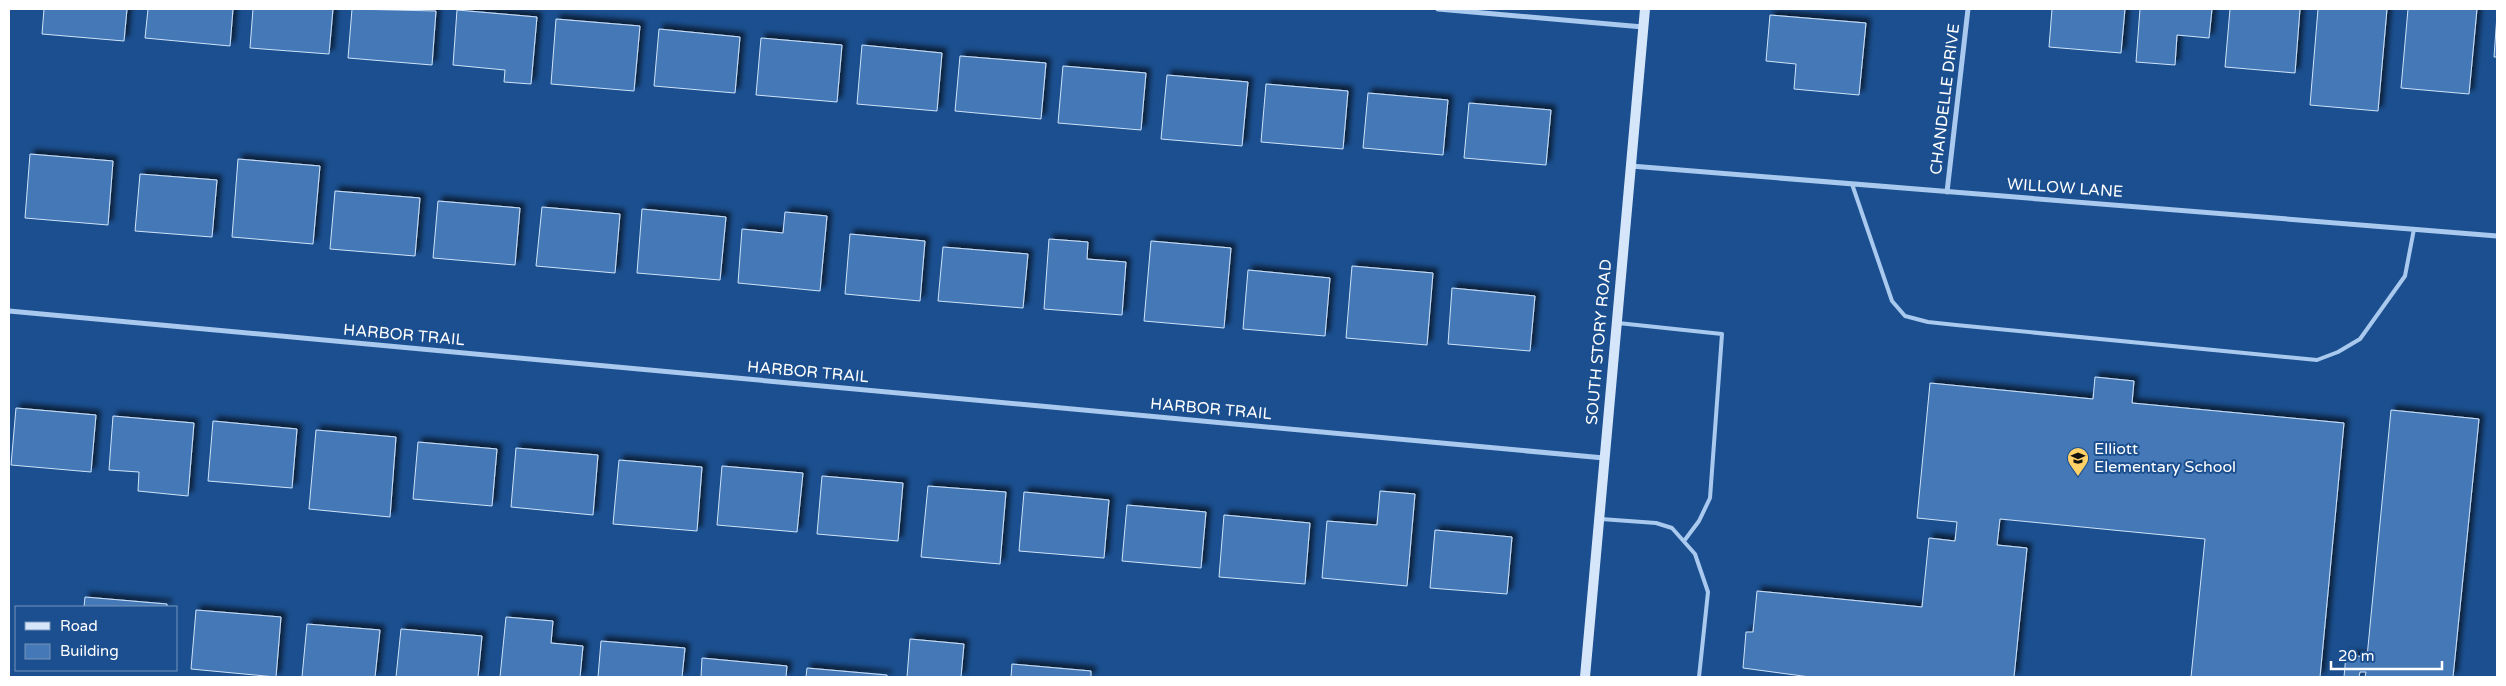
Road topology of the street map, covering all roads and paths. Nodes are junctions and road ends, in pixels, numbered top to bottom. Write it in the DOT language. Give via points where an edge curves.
graph roads {
  1 [pos="1438,9"];
  2 [pos="1645,9"];
  3 [pos="1968,9"];
  4 [pos="1642,27"];
  5 [pos="1630,166"];
  6 [pos="1852,184"];
  7 [pos="1946,192"];
  8 [pos="2414,229"];
  9 [pos="2497,236"];
  10 [pos="9,311"];
  11 [pos="1616,322"];
  12 [pos="1604,458"];
  13 [pos="1598,518"];
  14 [pos="1684,541"];
  15 [pos="1585,677"];
  16 [pos="1699,677"];
  1 -- 4 [label="street"];
  2 -- 4 [label="main road, SOUTH STORY ROAD"];
  3 -- 7 [label="street, CHANDELLE DRIVE"];
  4 -- 5 [label="main road, SOUTH STORY ROAD"];
  5 -- 6 [label="street, WILLOW LANE"];
  5 -- 11 [label="main road, SOUTH STORY ROAD"];
  6 -- 7 [label="street, WILLOW LANE"];
  6 -- 8 [label="lane" via="1892,301 1905,316 1956,325 2317,360 2360,339 2405,276"];
  7 -- 8 [label="street, WILLOW LANE"];
  8 -- 9 [label="street, WILLOW LANE"];
  10 -- 12 [label="street, HARBOR TRAIL"];
  11 -- 12 [label="main road, SOUTH STORY ROAD"];
  11 -- 14 [label="lane" via="1722,334 1710,498"];
  12 -- 13 [label="main road, SOUTH STORY ROAD"];
  13 -- 14 [label="lane" via="1656,523 1672,528"];
  13 -- 15 [label="main road, SOUTH STORY ROAD"];
  14 -- 16 [label="lane" via="1695,554 1708,592"];
}
